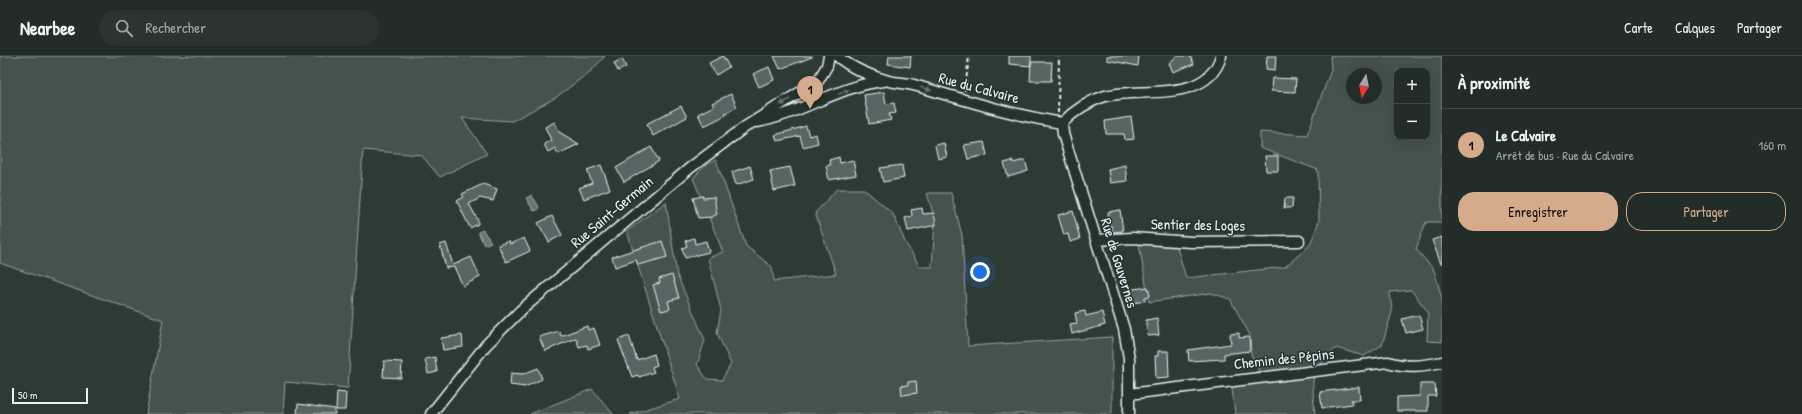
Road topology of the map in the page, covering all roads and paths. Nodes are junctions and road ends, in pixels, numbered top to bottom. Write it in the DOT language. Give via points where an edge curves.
graph roads {
  1 [pos="829,56"];
  2 [pos="837,56"];
  3 [pos="969,56"];
  4 [pos="1059,56"];
  5 [pos="1221,56"];
  6 [pos="888,81"];
  7 [pos="964,101"];
  8 [pos="754,123"];
  9 [pos="1060,123"];
  10 [pos="1096,240"];
  11 [pos="1299,241"];
  12 [pos="1442,362"];
  13 [pos="1129,394"];
  14 [pos="431,414"];
  15 [pos="1129,414"];
  1 -- 8 [label="street, Rue Saint-Germain, one-way" via="827,66 818,81"];
  2 -- 6 [label="street, Rue du Calvaire"];
  3 -- 7 [label="path"];
  4 -- 9 [label="path"];
  5 -- 9 [label="street" via="1207,79 1190,87 1105,96 1084,105"];
  6 -- 7 [label="street, Rue du Calvaire, one-way" via="915,85"];
  8 -- 6 [label="street, Rue du Calvaire, one-way" via="781,116 860,85"];
  7 -- 9 [label="street, Rue du Calvaire"];
  8 -- 14 [label="street, Rue Saint-Germain" via="690,168 521,310 486,345"];
  9 -- 10 [label="street, Rue de Gouvernes"];
  10 -- 11 [label="street, Sentier des Loges" via="1132,238 1191,242"];
  10 -- 13 [label="street, Rue de Gouvernes" via="1124,329 1129,358"];
  12 -- 13 [label="street, Chemin des Pépins" via="1412,366 1388,362"];
  13 -- 15 [label="street, Rue de Gouvernes"];
}
